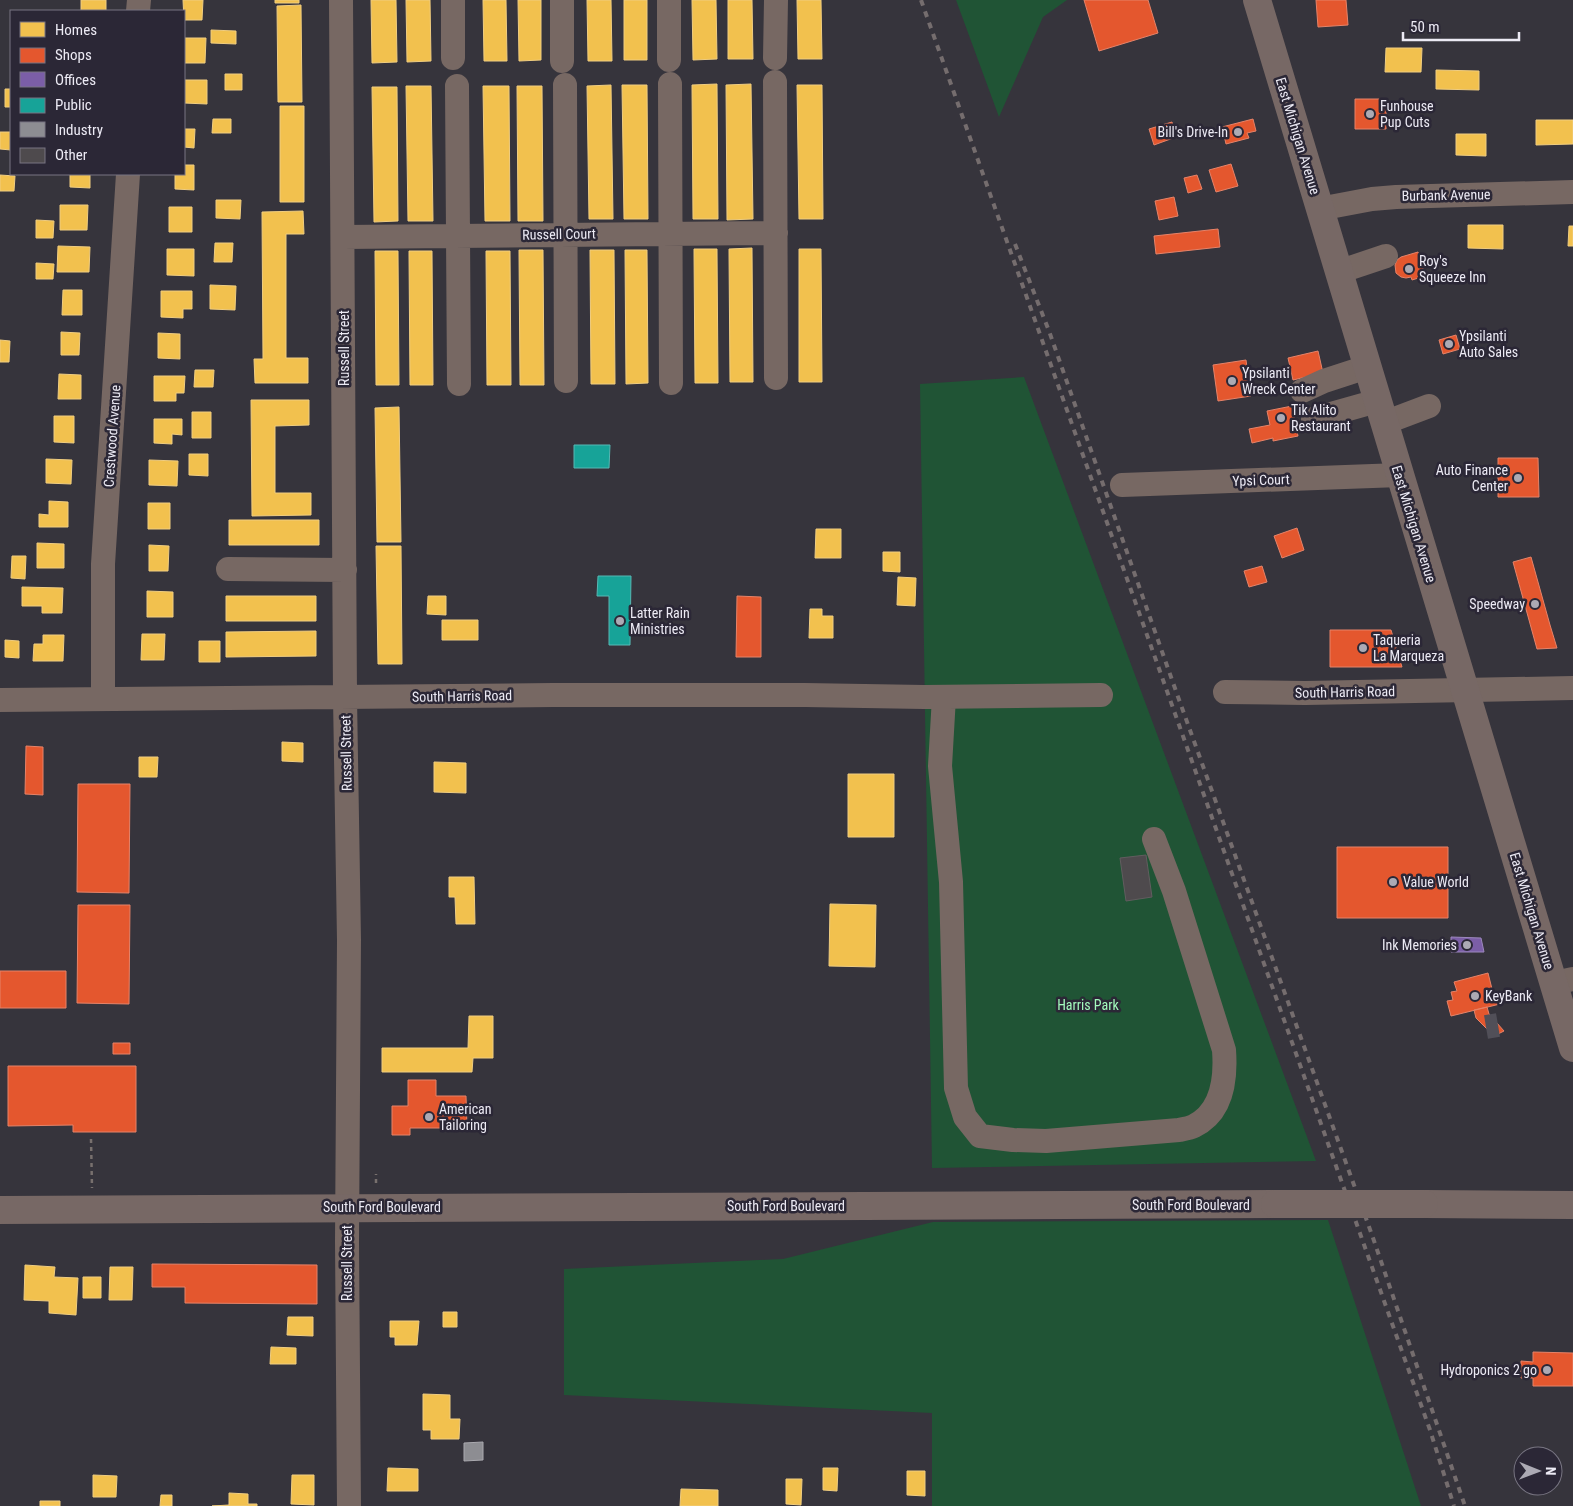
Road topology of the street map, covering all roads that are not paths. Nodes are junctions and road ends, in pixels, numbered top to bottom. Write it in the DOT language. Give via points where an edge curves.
graph roads {
  1 [pos="341,0"];
  2 [pos="453,0"];
  3 [pos="562,0"];
  4 [pos="668,0"];
  5 [pos="776,0"];
  6 [pos="1257,0"];
  7 [pos="453,58"];
  8 [pos="775,58"];
  9 [pos="669,60"];
  10 [pos="562,61"];
  11 [pos="775,82"];
  12 [pos="670,84"];
  13 [pos="565,85"];
  14 [pos="457,86"];
  15 [pos="128,175"];
  16 [pos="1573,192"];
  17 [pos="1319,209"];
  18 [pos="672,233"];
  19 [pos="776,233"];
  20 [pos="566,234"];
  21 [pos="456,235"];
  22 [pos="343,237"];
  23 [pos="1386,256"];
  24 [pos="1338,272"];
  25 [pos="1367,367"];
  26 [pos="776,378"];
  27 [pos="566,381"];
  28 [pos="671,383"];
  29 [pos="459,384"];
  30 [pos="1302,391"];
  31 [pos="1430,406"];
  32 [pos="1381,412"];
  33 [pos="1313,419"];
  34 [pos="1400,475"];
  35 [pos="1122,485"];
  36 [pos="228,570"];
  37 [pos="345,570"];
  38 [pos="1573,688"];
  39 [pos="1466,689"];
  40 [pos="1224,692"];
  41 [pos="1101,695"];
  42 [pos="345,697"];
  43 [pos="934,697"];
  44 [pos="103,699"];
  45 [pos="0,700"];
  46 [pos="1154,839"];
  47 [pos="1563,981"];
  48 [pos="1573,1048"];
  49 [pos="1568,1205"];
  50 [pos="348,1207"];
  51 [pos="0,1210"];
  52 [pos="349,1506"];
  1 -- 22 [label="street, Russell Street"];
  2 -- 7 [label="street"];
  3 -- 10 [label="street"];
  4 -- 9 [label="street"];
  5 -- 8 [label="street"];
  6 -- 17 [label="main road, East Michigan Avenue"];
  11 -- 19 [label="street"];
  12 -- 18 [label="street"];
  13 -- 20 [label="street"];
  14 -- 21 [label="street"];
  15 -- 44 [label="street, Crestwood Avenue" via="103,564"];
  16 -- 17 [label="street, Burbank Avenue" via="1396,196"];
  17 -- 24 [label="main road, East Michigan Avenue"];
  18 -- 19 [label="street, Russell Court"];
  18 -- 20 [label="street, Russell Court"];
  18 -- 28 [label="street"];
  19 -- 26 [label="street"];
  20 -- 21 [label="street, Russell Court"];
  20 -- 27 [label="street"];
  21 -- 22 [label="street, Russell Court"];
  21 -- 29 [label="street"];
  22 -- 37 [label="street, Russell Street"];
  23 -- 24 [label="street"];
  24 -- 25 [label="main road, East Michigan Avenue"];
  25 -- 30 [label="street"];
  25 -- 32 [label="main road, East Michigan Avenue"];
  31 -- 32 [label="street"];
  32 -- 33 [label="street"];
  32 -- 34 [label="main road, East Michigan Avenue"];
  34 -- 35 [label="street, Ypsi Court"];
  34 -- 39 [label="main road, East Michigan Avenue"];
  36 -- 37 [label="street"];
  37 -- 42 [label="street, Russell Street"];
  38 -- 39 [label="street, South Harris Road"];
  39 -- 40 [label="street, South Harris Road"];
  39 -- 47 [label="main road, East Michigan Avenue"];
  41 -- 43 [label="street, South Harris Road"];
  42 -- 43 [label="street, South Harris Road"];
  42 -- 44 [label="street, South Harris Road"];
  42 -- 50 [label="street, Russell Street" via="349,940"];
  43 -- 46 [label="street" via="951,882 956,1088 965,1117 980,1136 1046,1141 1179,1130 1194,1126 1207,1116 1218,1100 1226,1069 1224,1050"];
  44 -- 45 [label="street, South Harris Road"];
  47 -- 48 [label="main road, East Michigan Avenue"];
  49 -- 50 [label="main road, South Ford Boulevard, bridge"];
  50 -- 51 [label="main road, South Ford Boulevard"];
  50 -- 52 [label="street, Russell Street"];
}
